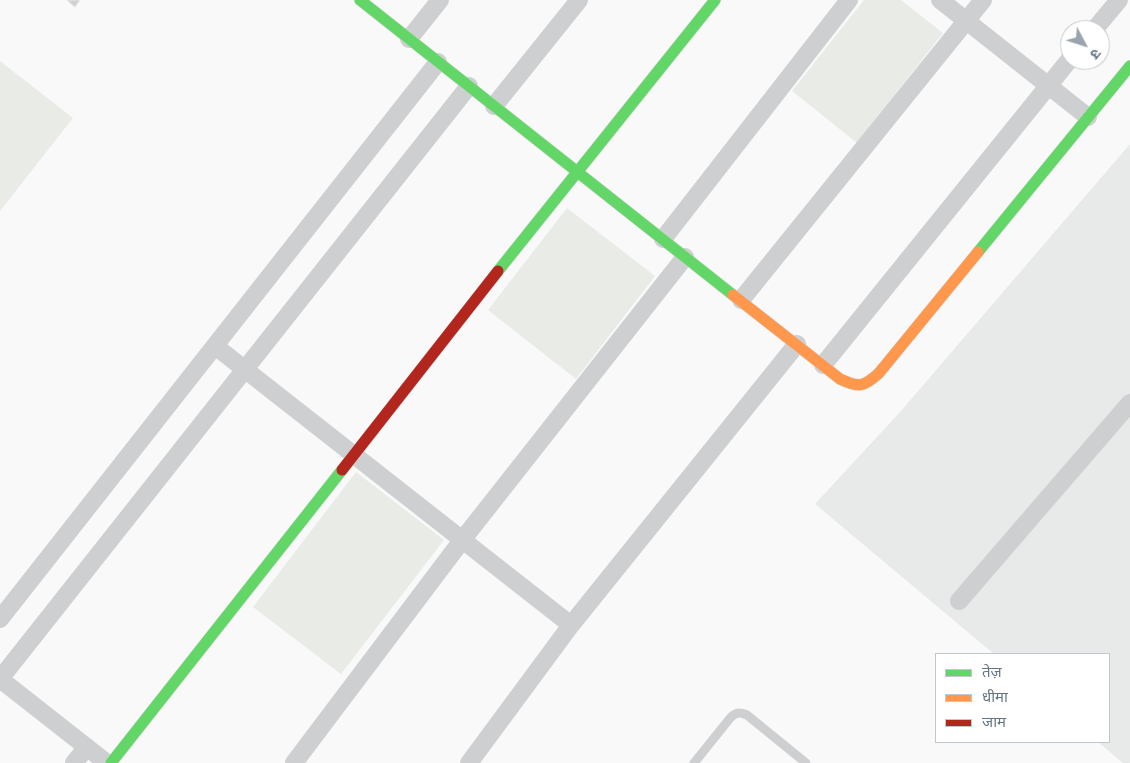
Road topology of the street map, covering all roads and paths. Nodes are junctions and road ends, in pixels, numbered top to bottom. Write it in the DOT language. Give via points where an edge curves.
graph roads {
  1 [pos="360,0"];
  2 [pos="440,0"];
  3 [pos="579,0"];
  4 [pos="714,0"];
  5 [pos="849,0"];
  6 [pos="940,0"];
  7 [pos="983,0"];
  8 [pos="1119,0"];
  9 [pos="1102,20"];
  10 [pos="966,21"];
  11 [pos="409,39"];
  12 [pos="438,62"];
  13 [pos="1130,66"];
  14 [pos="1061,70"];
  15 [pos="1048,85"];
  16 [pos="469,86"];
  17 [pos="494,106"];
  18 [pos="1088,117"];
  19 [pos="577,171"];
  20 [pos="663,239"];
  21 [pos="685,257"];
  22 [pos="741,300"];
  23 [pos="797,344"];
  24 [pos="215,346"];
  25 [pos="823,365"];
  26 [pos="245,369"];
  27 [pos="1130,403"];
  28 [pos="354,454"];
  29 [pos="463,540"];
  30 [pos="959,601"];
  31 [pos="0,619"];
  32 [pos="571,624"];
  33 [pos="0,679"];
  34 [pos="86,748"];
  35 [pos="74,763"];
  36 [pos="107,763"];
  37 [pos="111,763"];
  38 [pos="294,763"];
  39 [pos="469,763"];
  40 [pos="694,763"];
  41 [pos="806,763"];
  1 -- 11 [label="street"];
  2 -- 11 [label="street"];
  3 -- 17 [label="street"];
  4 -- 19 [label="street"];
  5 -- 20 [label="street"];
  6 -- 10 [label="street"];
  7 -- 10 [label="street"];
  8 -- 9 [label="street"];
  10 -- 15 [label="street"];
  10 -- 22 [label="street"];
  11 -- 12 [label="street"];
  12 -- 16 [label="street"];
  12 -- 24 [label="street"];
  13 -- 18 [label="street"];
  14 -- 15 [label="street"];
  15 -- 18 [label="street"];
  15 -- 25 [label="street"];
  16 -- 17 [label="street"];
  16 -- 26 [label="street"];
  17 -- 19 [label="street"];
  18 -- 25 [label="street" via="879,373 867,384 853,385"];
  19 -- 20 [label="street"];
  19 -- 28 [label="street"];
  20 -- 21 [label="street"];
  21 -- 22 [label="street"];
  21 -- 29 [label="street"];
  22 -- 23 [label="street"];
  23 -- 25 [label="street"];
  23 -- 32 [label="street"];
  24 -- 26 [label="street"];
  24 -- 31 [label="street"];
  26 -- 28 [label="street"];
  26 -- 33 [label="street"];
  27 -- 30 [label="street"];
  28 -- 29 [label="street"];
  28 -- 37 [label="street"];
  29 -- 32 [label="street"];
  29 -- 38 [label="street"];
  32 -- 39 [label="street"];
  33 -- 34 [label="street"];
  34 -- 35 [label="street"];
  34 -- 36 [label="street"];
  40 -- 41 [label="lane" via="731,717 740,712"];
}
